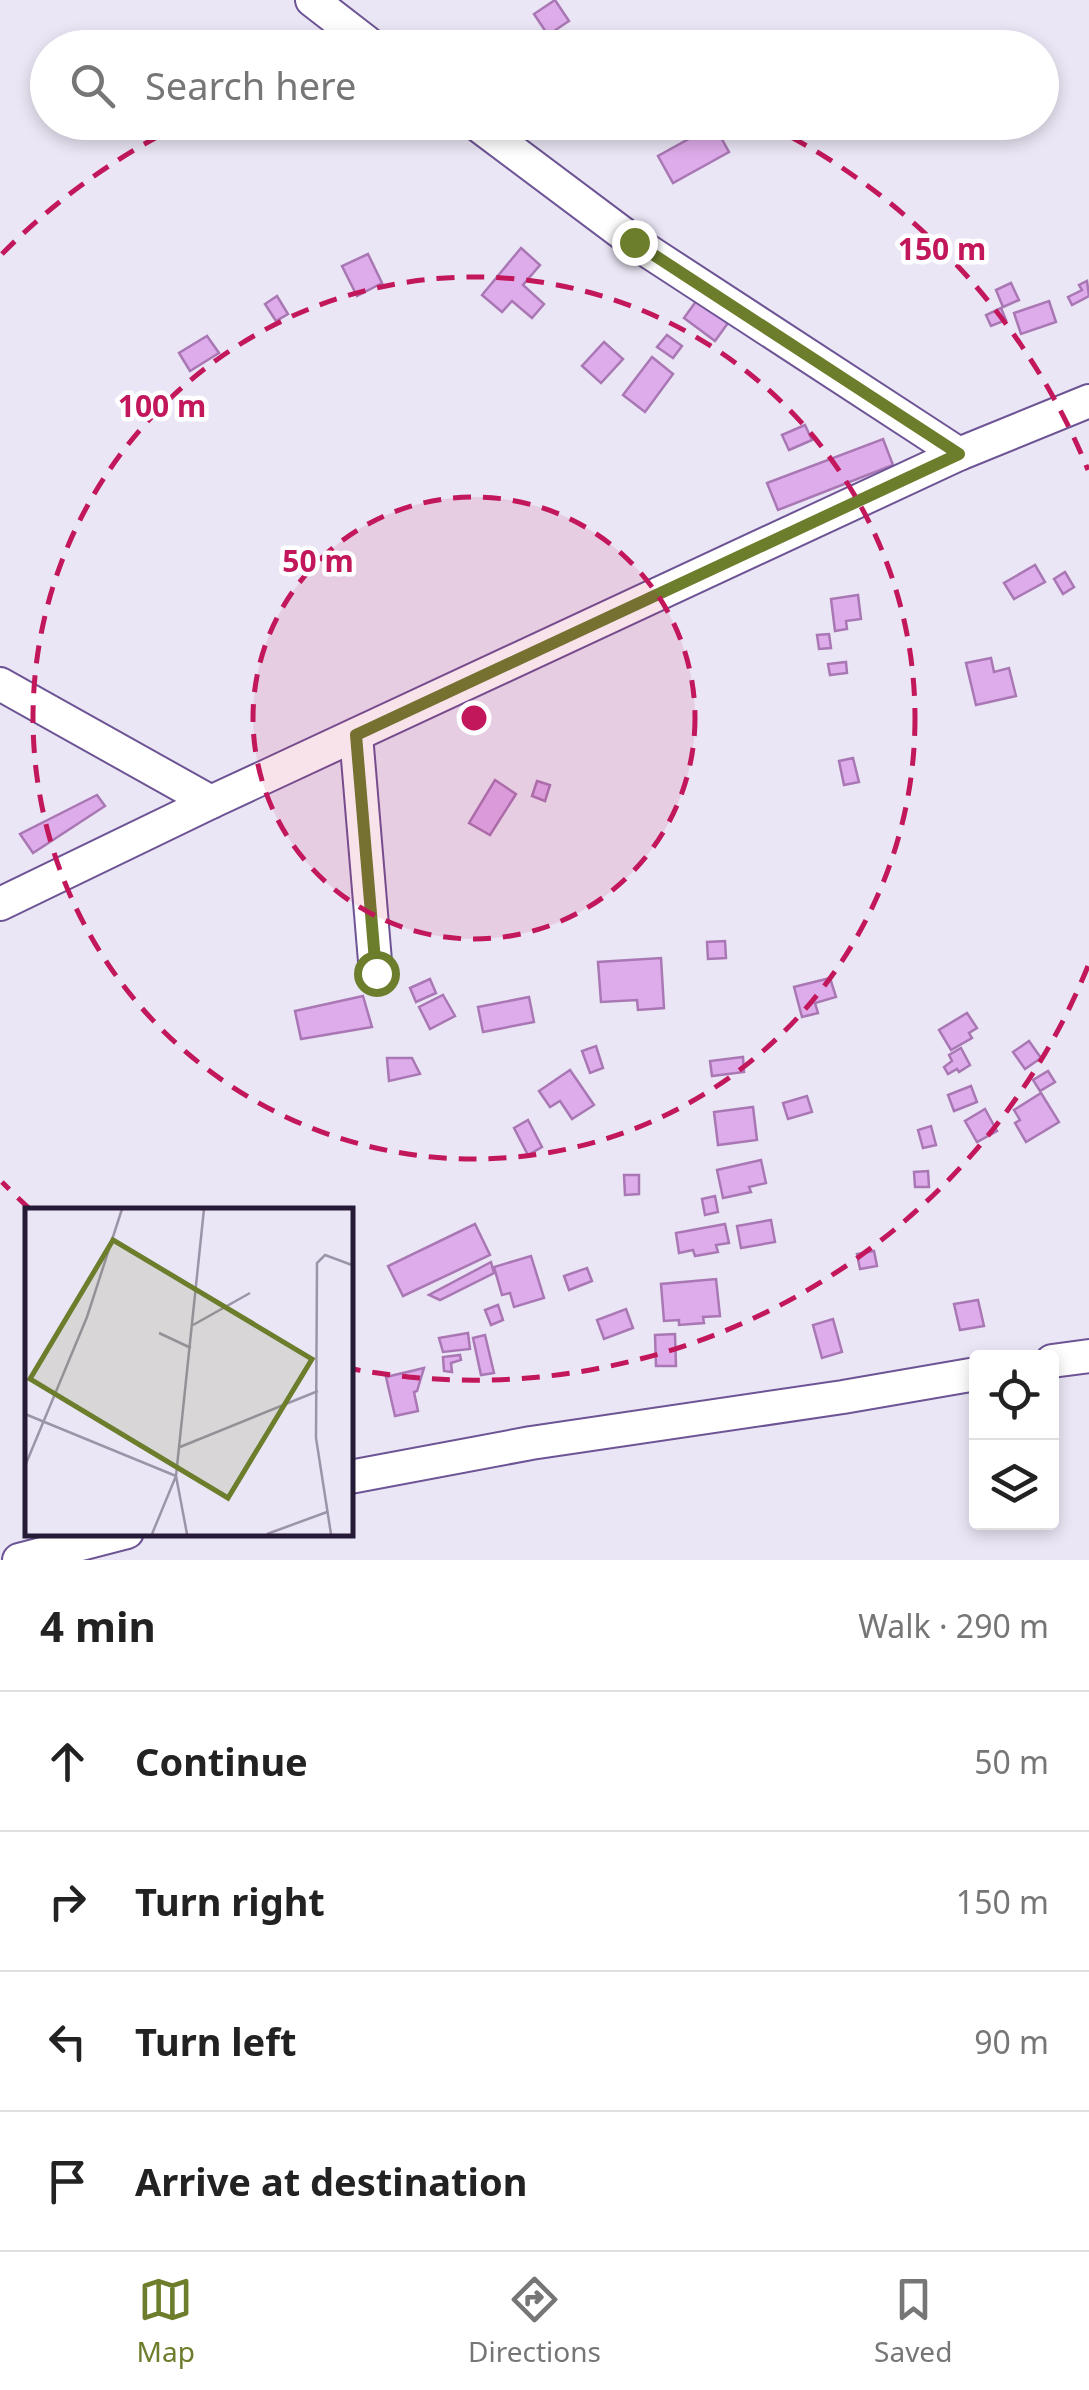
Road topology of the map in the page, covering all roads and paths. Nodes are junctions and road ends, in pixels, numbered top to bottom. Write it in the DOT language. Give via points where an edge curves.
graph roads {
  1 [pos="312,0"];
  2 [pos="351,30"];
  3 [pos="498,140"];
  4 [pos="1089,401"];
  5 [pos="959,454"];
  6 [pos="0,684"];
  7 [pos="356,735"];
  8 [pos="210,802"];
  9 [pos="0,904"];
  10 [pos="376,973"];
  11 [pos="1089,1356"];
  12 [pos="1059,1361"];
  13 [pos="969,1375"];
  14 [pos="352,1477"];
  15 [pos="116,1535"];
  16 [pos="19,1560"];
  1 -- 2 [label="street"];
  3 -- 5 [label="street" via="634,242"];
  4 -- 5 [label="street"];
  5 -- 7 [label="street"];
  6 -- 8 [label="street"];
  7 -- 8 [label="street"];
  7 -- 10 [label="street"];
  8 -- 9 [label="street"];
  11 -- 12 [label="street"];
  13 -- 14 [label="street"];
  15 -- 16 [label="street"];
}
